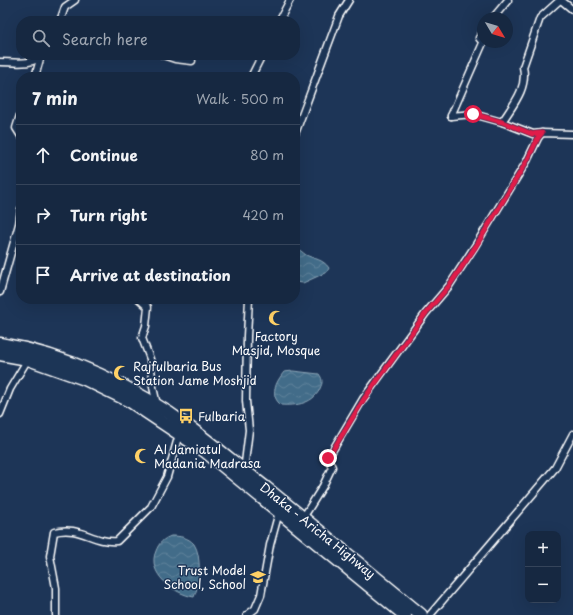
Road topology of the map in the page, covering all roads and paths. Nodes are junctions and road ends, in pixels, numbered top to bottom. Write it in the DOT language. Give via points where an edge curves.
graph roads {
  1 [pos="75,0"];
  2 [pos="290,0"];
  3 [pos="349,0"];
  4 [pos="508,0"];
  5 [pos="561,0"];
  6 [pos="573,10"];
  7 [pos="498,12"];
  8 [pos="62,16"];
  9 [pos="282,16"];
  10 [pos="481,48"];
  11 [pos="36,60"];
  12 [pos="40,60"];
  13 [pos="184,60"];
  14 [pos="260,60"];
  15 [pos="192,61"];
  16 [pos="0,62"];
  17 [pos="37,72"];
  18 [pos="254,72"];
  19 [pos="300,121"];
  20 [pos="502,122"];
  21 [pos="542,133"];
  22 [pos="573,134"];
  23 [pos="16,235"];
  24 [pos="0,292"];
  25 [pos="145,304"];
  26 [pos="249,304"];
  27 [pos="0,344"];
  28 [pos="0,354"];
  29 [pos="28,359"];
  30 [pos="157,407"];
  31 [pos="0,414"];
  32 [pos="179,434"];
  33 [pos="573,434"];
  34 [pos="244,471"];
  35 [pos="279,512"];
  36 [pos="303,518"];
  37 [pos="56,615"];
  38 [pos="247,615"];
  39 [pos="405,615"];
  40 [pos="421,615"];
  41 [pos="430,615"];
  1 -- 8 [label="street" via="65,8"];
  2 -- 9 [label="street"];
  3 -- 19 [label="street" via="339,16"];
  4 -- 7 [label="street"];
  5 -- 6 [label="street"];
  5 -- 20 [label="street" via="540,18 523,67 523,86"];
  10 -- 20 [label="street" via="451,116 473,114"];
  11 -- 16 [label="street"];
  12 -- 17 [label="street"];
  13 -- 15 [label="street"];
  14 -- 18 [label="street"];
  20 -- 21 [label="street" via="532,134"];
  21 -- 22 [label="street"];
  21 -- 36 [label="street" via="449,286 426,313 364,399 328,458 332,466"];
  23 -- 24 [label="street"];
  25 -- 30 [label="street" via="148,307 142,338 150,359"];
  26 -- 34 [label="street" via="246,401 249,430"];
  27 -- 30 [label="highway, Dhaka - Aricha Highway" via="24,348 87,369 129,389"];
  28 -- 29 [label="highway, Dhaka - Aricha Highway"];
  29 -- 31 [label="street" via="10,389"];
  29 -- 32 [label="highway, Dhaka - Aricha Highway" via="85,379 130,400"];
  30 -- 34 [label="highway, Dhaka - Aricha Highway" via="189,427"];
  32 -- 35 [label="highway, Dhaka - Aricha Highway" via="205,451"];
  32 -- 37 [label="street" via="166,477 151,507 117,541 106,542 75,530 54,532 50,556 56,588"];
  33 -- 41 [label="street" via="555,468"];
  34 -- 36 [label="highway, Dhaka - Aricha Highway"];
  35 -- 38 [label="street" via="260,595 255,609"];
  35 -- 39 [label="highway, Dhaka - Aricha Highway"];
  36 -- 40 [label="highway, Dhaka - Aricha Highway"];
}
